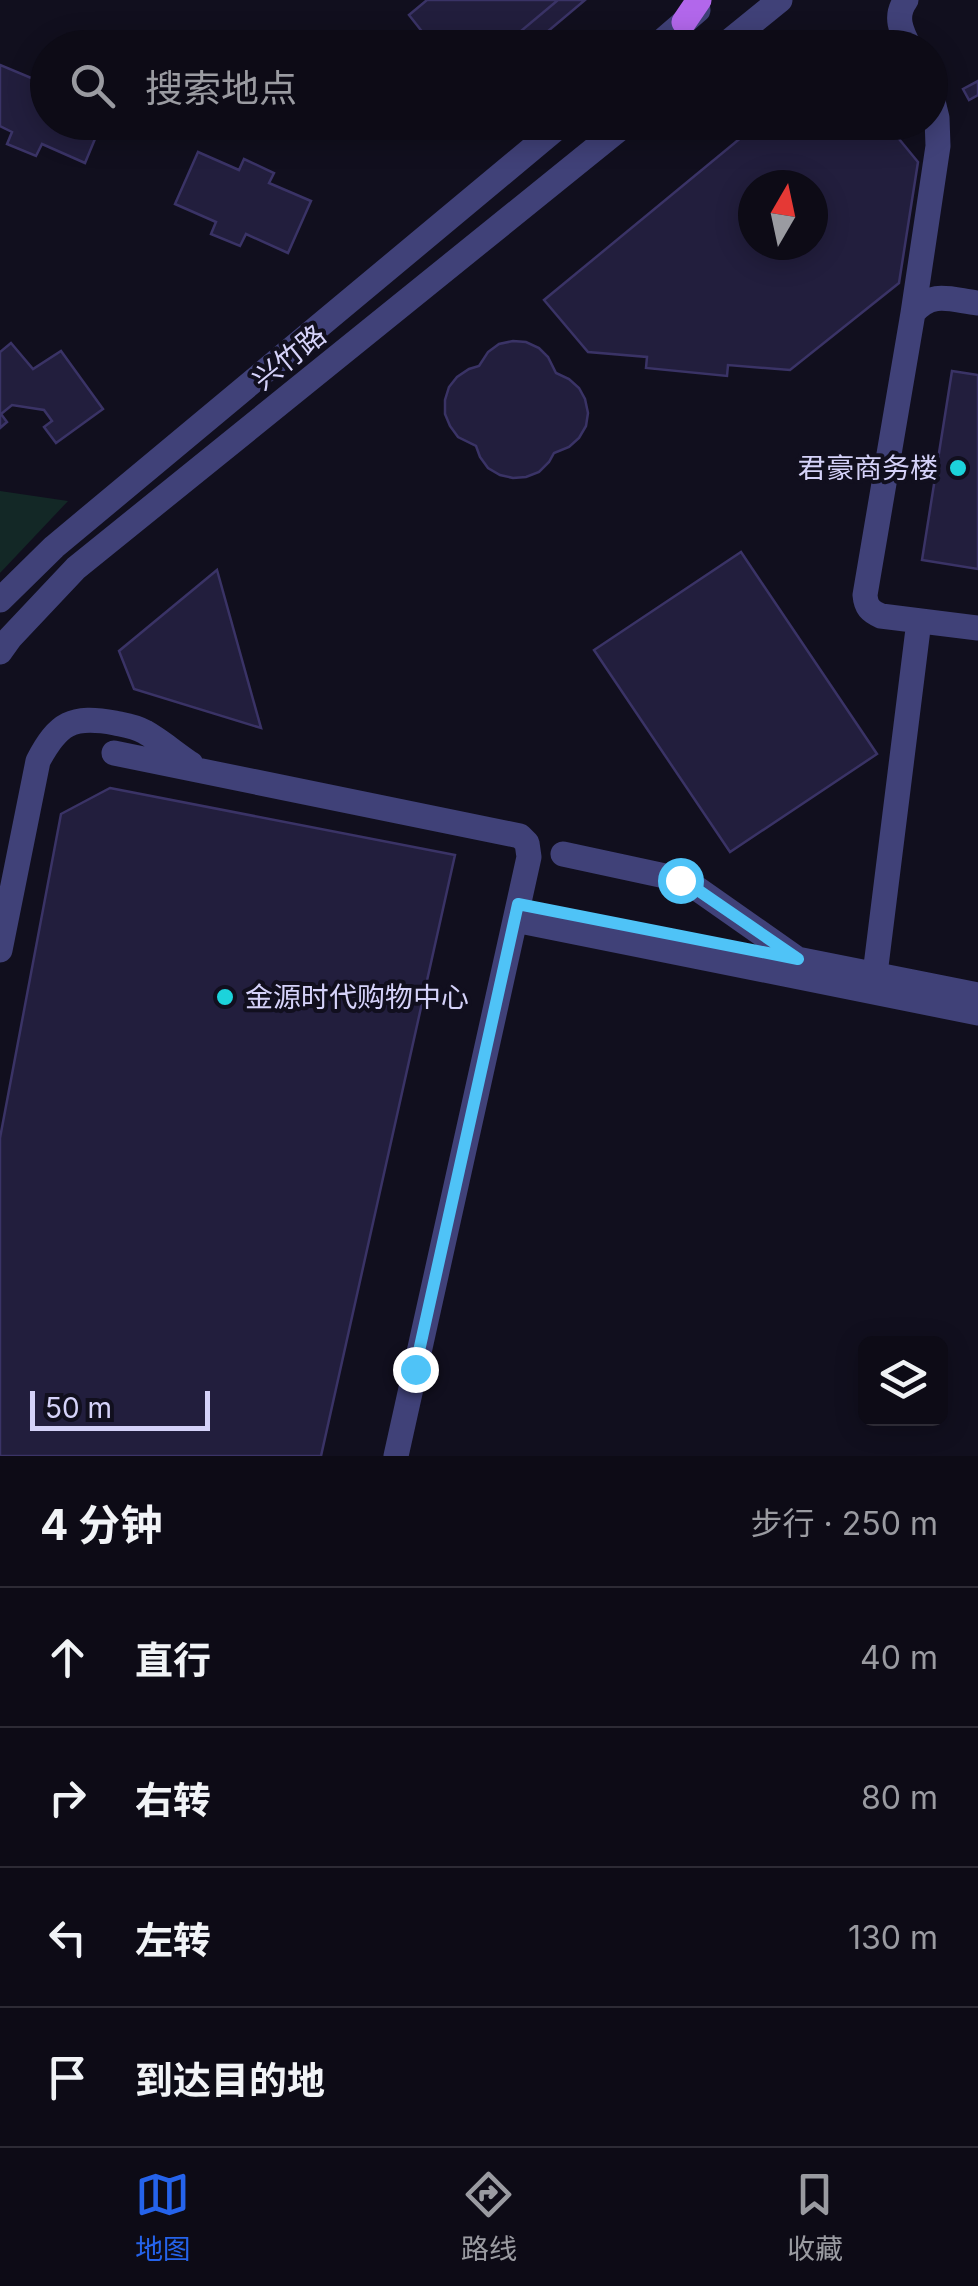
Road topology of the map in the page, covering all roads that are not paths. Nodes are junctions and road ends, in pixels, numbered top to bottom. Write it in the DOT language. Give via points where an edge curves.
graph roads {
  1 [pos="699,0"];
  2 [pos="710,0"];
  3 [pos="780,0"];
  4 [pos="906,0"];
  5 [pos="684,22"];
  6 [pos="675,30"];
  7 [pos="743,30"];
  8 [pos="903,30"];
  9 [pos="542,140"];
  10 [pos="606,140"];
  11 [pos="938,140"];
  12 [pos="978,303"];
  13 [pos="912,312"];
  14 [pos="0,600"];
  15 [pos="918,621"];
  16 [pos="978,628"];
  17 [pos="0,652"];
  18 [pos="114,752"];
  19 [pos="199,770"];
  20 [pos="563,854"];
  21 [pos="517,912"];
  22 [pos="0,950"];
  23 [pos="798,959"];
  24 [pos="875,974"];
  25 [pos="833,984"];
  26 [pos="978,995"];
  27 [pos="978,1013"];
  28 [pos="396,1456"];
  1 -- 5 [label="main road"];
  2 -- 5 [label="street"];
  3 -- 7 [label="street"];
  4 -- 8 [label="street" via="898,18"];
  5 -- 6 [label="street"];
  9 -- 14 [label="street, 兴竹路" via="54,547"];
  10 -- 17 [label="street, 兴竹路" via="76,568"];
  11 -- 13 [label="street"];
  12 -- 13 [label="street" via="934,297"];
  13 -- 15 [label="street" via="864,596 871,612"];
  15 -- 16 [label="street"];
  15 -- 24 [label="street"];
  18 -- 19 [label="street"];
  19 -- 21 [label="street" via="520,836 529,857"];
  19 -- 22 [label="street" via="132,726 89,718 64,725 38,760"];
  20 -- 23 [label="street" via="692,886"];
  21 -- 23 [label="street"];
  21 -- 25 [label="street"];
  21 -- 28 [label="street"];
  23 -- 24 [label="street"];
  23 -- 25 [label="street"];
  24 -- 26 [label="street"];
  25 -- 27 [label="street"];
}
